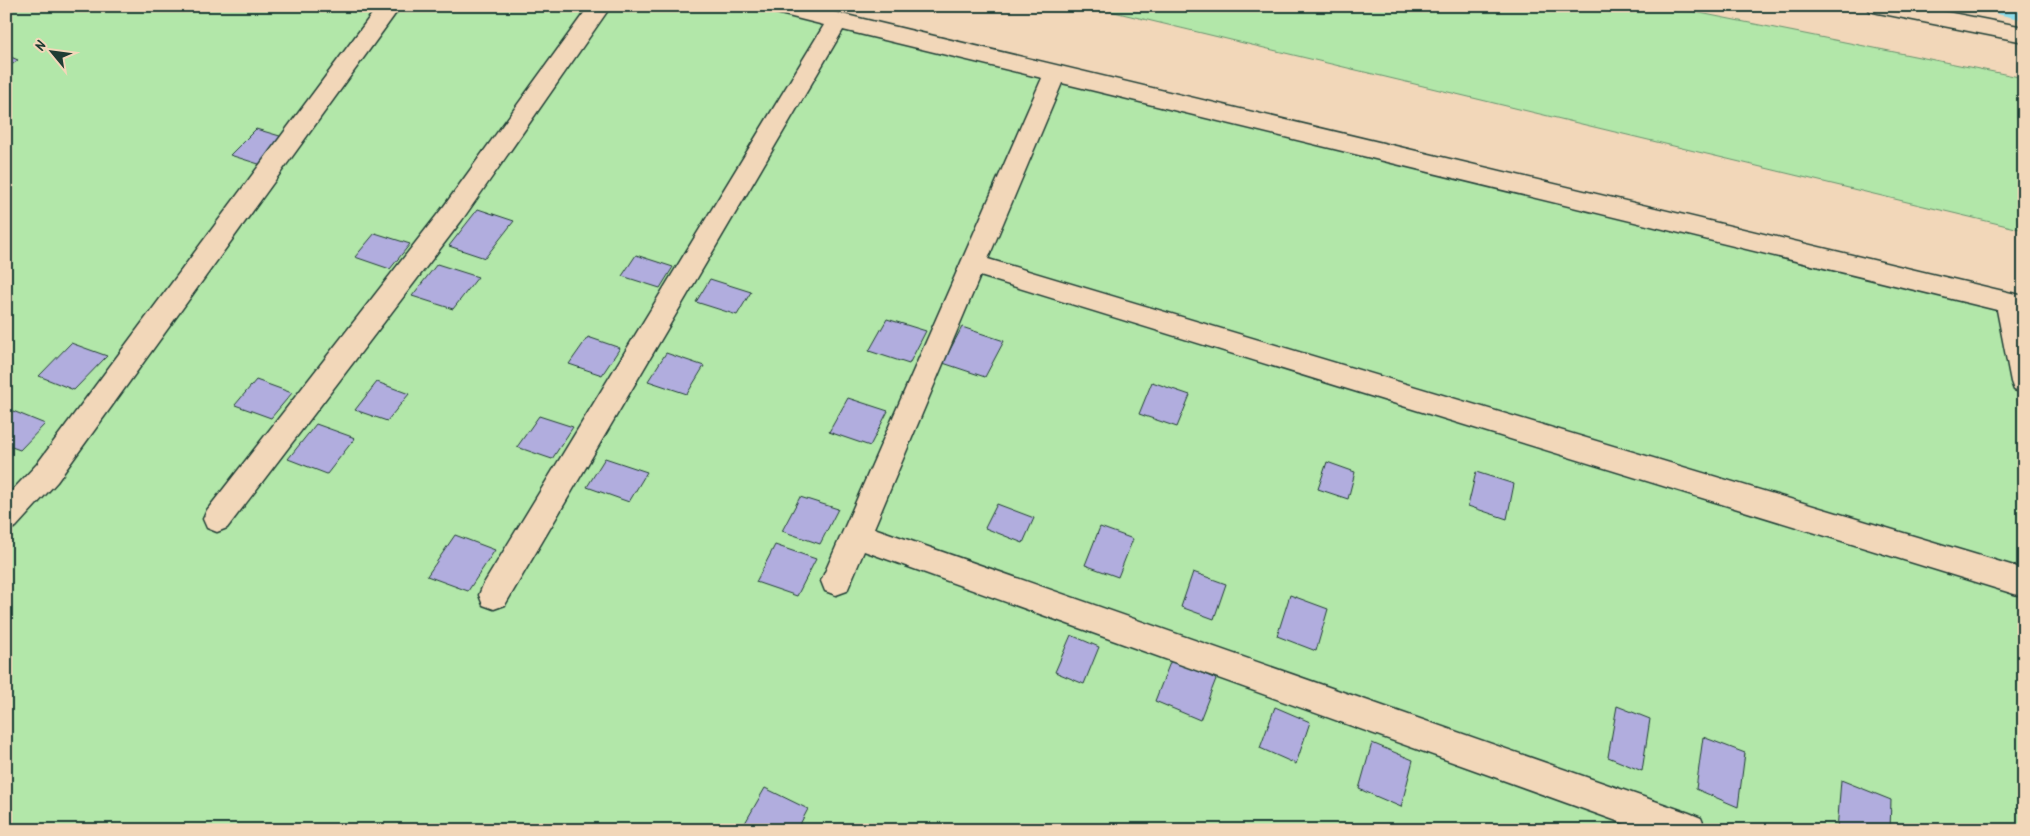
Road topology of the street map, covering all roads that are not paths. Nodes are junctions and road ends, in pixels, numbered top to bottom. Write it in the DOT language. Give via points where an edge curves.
graph roads {
  1 [pos="390,6"];
  2 [pos="600,6"];
  3 [pos="776,6"];
  4 [pos="1878,6"];
  5 [pos="838,20"];
  6 [pos="2024,35"];
  7 [pos="1055,74"];
  8 [pos="972,264"];
  9 [pos="2016,304"];
  10 [pos="2024,382"];
  11 [pos="6,518"];
  12 [pos="217,519"];
  13 [pos="856,535"];
  14 [pos="836,581"];
  15 [pos="2024,583"];
  16 [pos="494,595"];
  17 [pos="1689,830"];
  1 -- 11 [label="street" via="47,473"];
  2 -- 12 [label="street" via="453,212"];
  3 -- 5 [label="street"];
  4 -- 6 [label="street"];
  5 -- 7 [label="street"];
  5 -- 16 [label="street"];
  7 -- 8 [label="street"];
  7 -- 9 [label="street"];
  8 -- 13 [label="street"];
  8 -- 15 [label="street"];
  9 -- 10 [label="street"];
  13 -- 14 [label="street"];
  13 -- 17 [label="street"];
}
